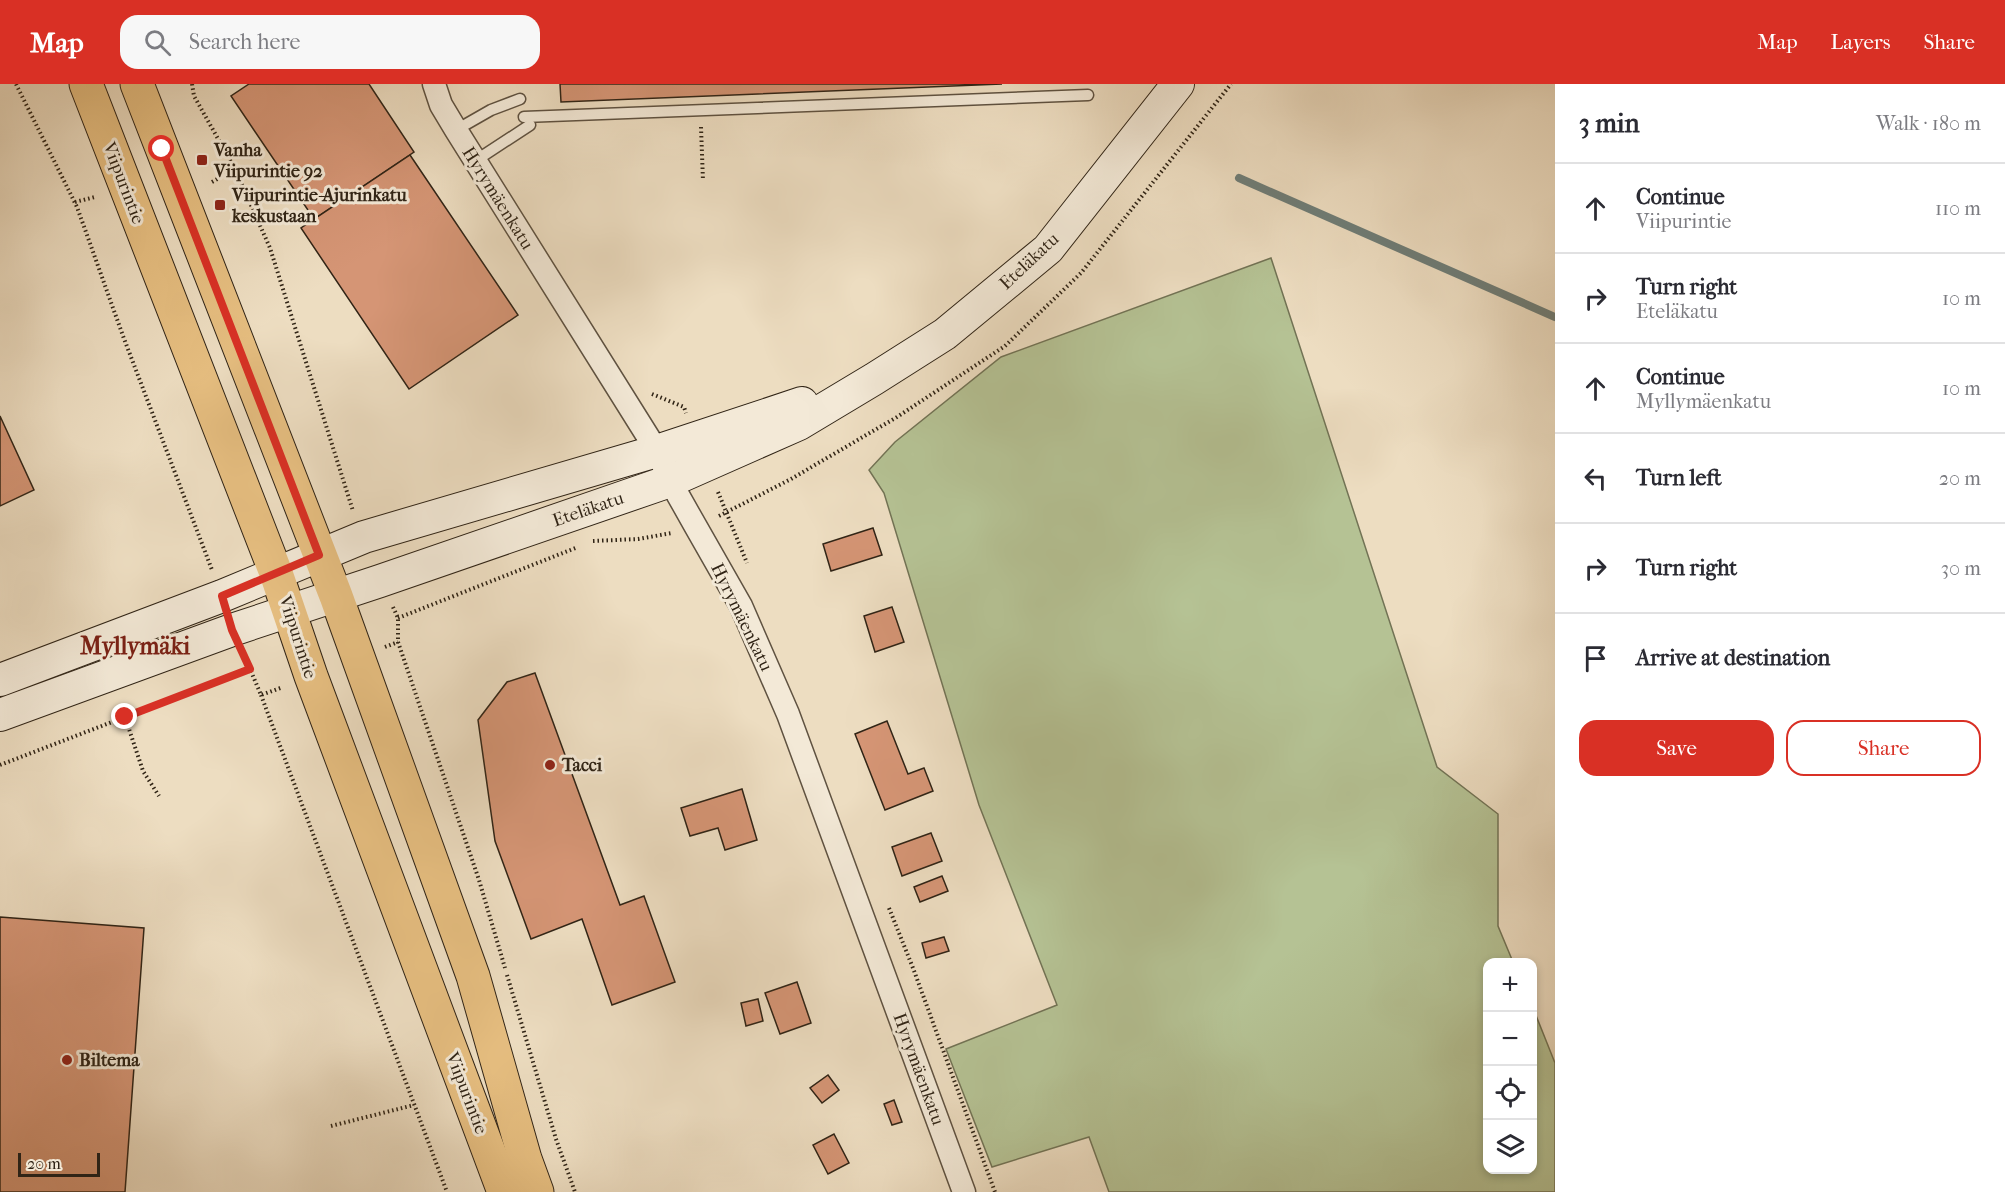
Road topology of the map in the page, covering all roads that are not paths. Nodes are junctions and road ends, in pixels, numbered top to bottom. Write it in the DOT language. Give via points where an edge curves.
graph roads {
  1 [pos="86,84"];
  2 [pos="137,84"];
  3 [pos="434,84"];
  4 [pos="1178,84"];
  5 [pos="1088,95"];
  6 [pos="520,99"];
  7 [pos="456,130"];
  8 [pos="475,161"];
  9 [pos="874,380"];
  10 [pos="657,451"];
  11 [pos="670,481"];
  12 [pos="319,555"];
  13 [pos="276,573"];
  14 [pos="336,596"];
  15 [pos="289,610"];
  16 [pos="0,680"];
  17 [pos="0,716"];
  18 [pos="504,1192"];
  19 [pos="537,1192"];
  20 [pos="964,1192"];
  1 -- 13 [label="main road, Viipurintie"];
  2 -- 12 [label="main road, Viipurintie"];
  3 -- 7 [label="street, Hyrymäenkatu"];
  4 -- 9 [label="main road, Eteläkatu" via="1048,249 945,334"];
  5 -- 8 [label="lane" via="527,121"];
  6 -- 7 [label="lane"];
  7 -- 8 [label="street, Hyrymäenkatu"];
  8 -- 10 [label="street, Hyrymäenkatu"];
  9 -- 10 [label="main road, Eteläkatu"];
  9 -- 11 [label="main road, Eteläkatu" via="799,424"];
  10 -- 11 [label="street, Hyrymäenkatu"];
  10 -- 12 [label="main road, Eteläkatu" via="364,537"];
  11 -- 14 [label="main road, Eteläkatu"];
  11 -- 20 [label="street, Hyrymäenkatu" via="741,606 788,714"];
  12 -- 13 [label="main road, Eteläkatu"];
  12 -- 14 [label="main road, Viipurintie"];
  13 -- 15 [label="main road, Viipurintie"];
  13 -- 16 [label="main road, Eteläkatu"];
  14 -- 15 [label="main road, Eteläkatu"];
  14 -- 19 [label="main road, Viipurintie" via="473,976"];
  15 -- 17 [label="main road, Eteläkatu"];
  15 -- 18 [label="main road, Viipurintie" via="310,676"];
}
